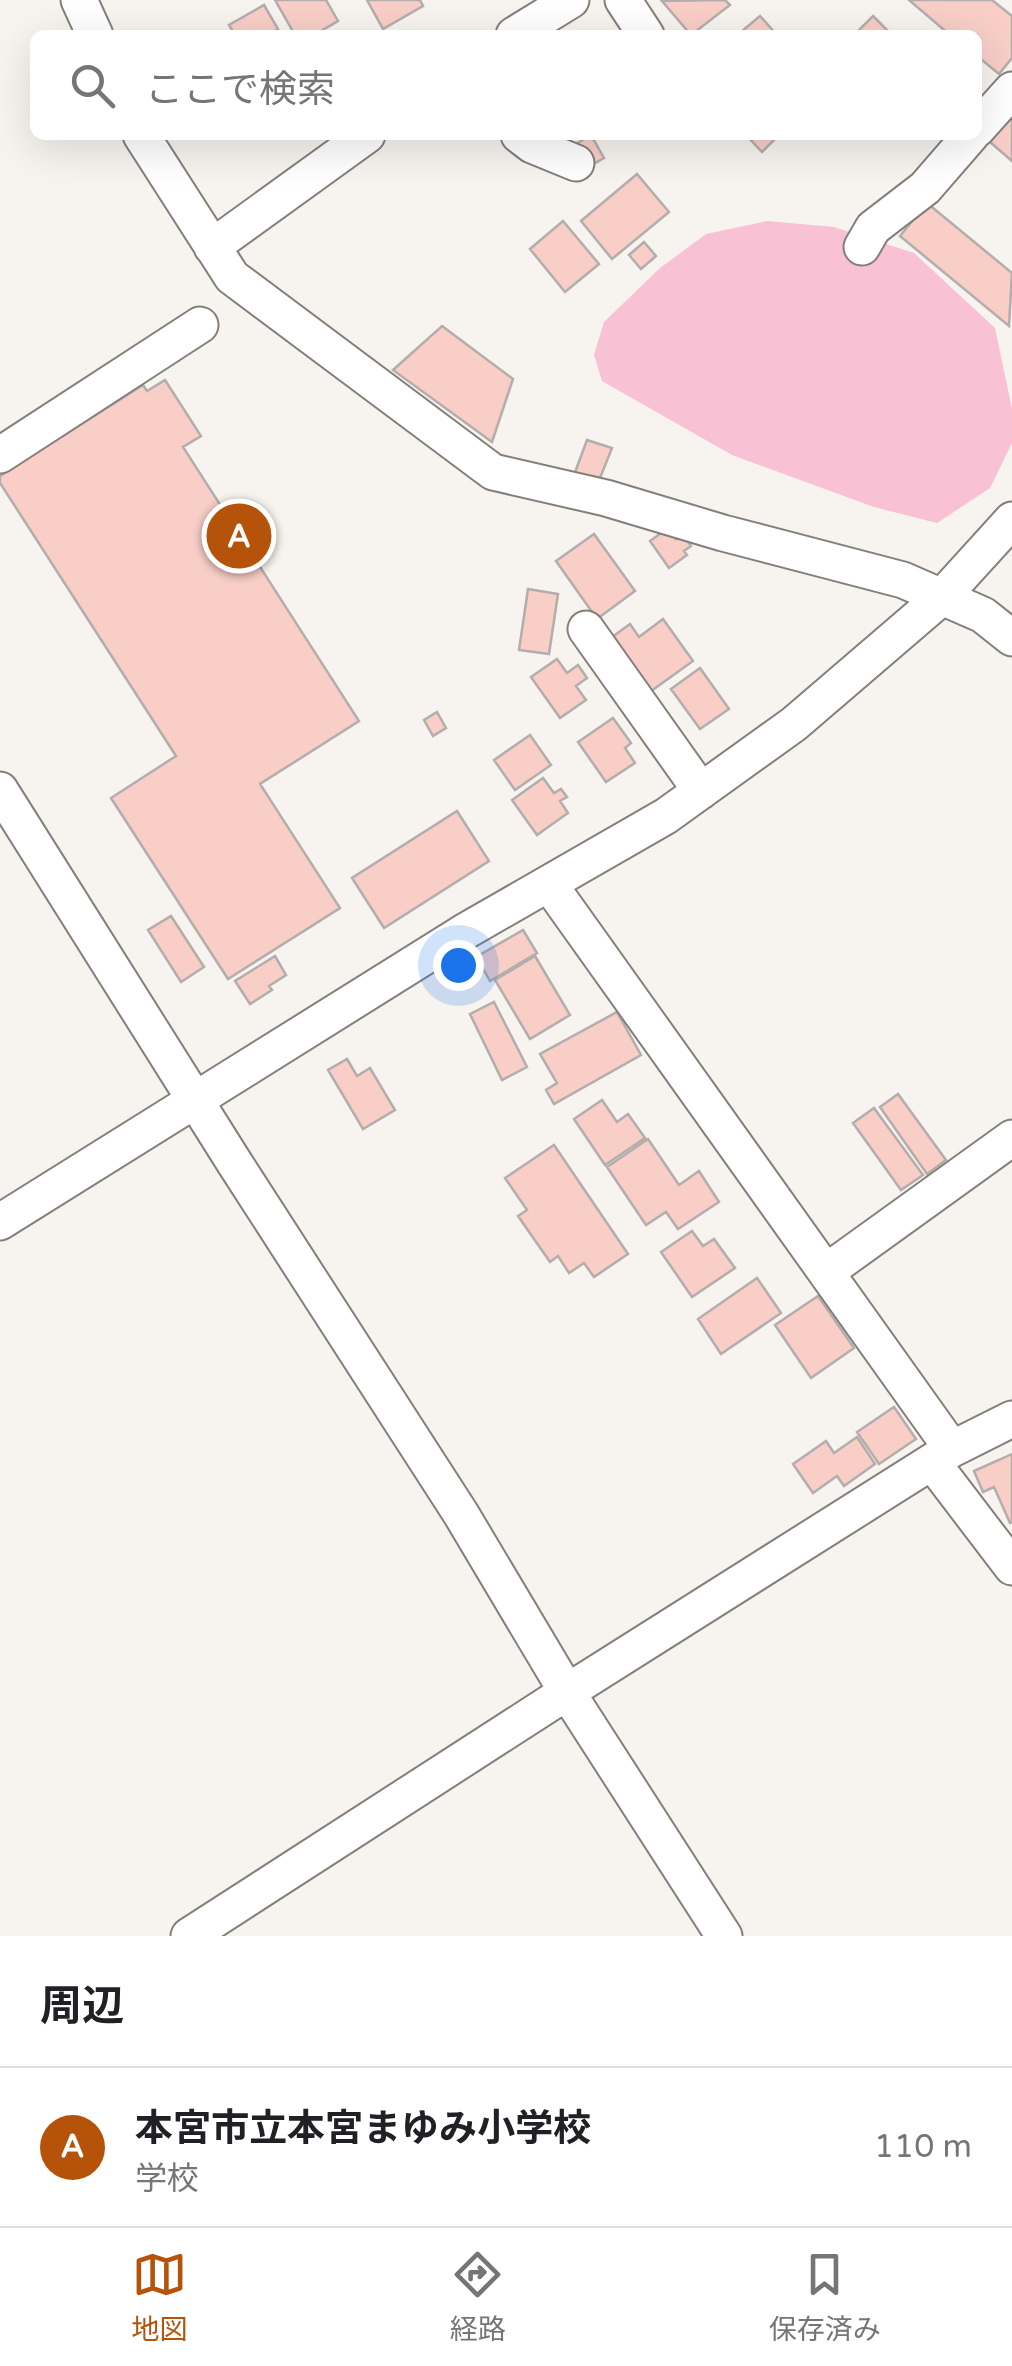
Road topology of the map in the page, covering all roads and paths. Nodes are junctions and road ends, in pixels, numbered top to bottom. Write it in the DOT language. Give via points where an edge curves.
graph roads {
  1 [pos="80,0"];
  2 [pos="571,0"];
  3 [pos="623,0"];
  4 [pos="93,30"];
  5 [pos="522,30"];
  6 [pos="643,30"];
  7 [pos="1012,90"];
  8 [pos="982,123"];
  9 [pos="144,140"];
  10 [pos="360,140"];
  11 [pos="525,140"];
  12 [pos="968,140"];
  13 [pos="576,163"];
  14 [pos="212,246"];
  15 [pos="862,247"];
  16 [pos="200,325"];
  17 [pos="0,455"];
  18 [pos="1012,520"];
  19 [pos="942,597"];
  20 [pos="586,629"];
  21 [pos="1012,638"];
  22 [pos="0,790"];
  23 [pos="701,791"];
  24 [pos="549,884"];
  25 [pos="196,1099"];
  26 [pos="1012,1138"];
  27 [pos="0,1222"];
  28 [pos="826,1272"];
  29 [pos="1012,1419"];
  30 [pos="942,1456"];
  31 [pos="1012,1567"];
  32 [pos="567,1692"];
  33 [pos="189,1936"];
  34 [pos="724,1936"];
  1 -- 4 [label="street"];
  2 -- 5 [label="street"];
  3 -- 6 [label="street"];
  7 -- 8 [label="street"];
  9 -- 14 [label="street"];
  10 -- 14 [label="street"];
  11 -- 13 [label="street"];
  12 -- 15 [label="street" via="925,188 873,228"];
  14 -- 19 [label="street" via="232,277 493,472 903,580"];
  16 -- 17 [label="street"];
  18 -- 19 [label="street"];
  19 -- 21 [label="street" via="983,615"];
  19 -- 23 [label="street" via="794,724"];
  20 -- 23 [label="street"];
  22 -- 25 [label="street"];
  23 -- 24 [label="street"];
  24 -- 25 [label="street"];
  24 -- 28 [label="street"];
  25 -- 27 [label="street"];
  25 -- 32 [label="street"];
  26 -- 28 [label="street"];
  28 -- 30 [label="street"];
  29 -- 30 [label="street"];
  30 -- 31 [label="street"];
  30 -- 32 [label="street"];
  32 -- 33 [label="street"];
  32 -- 34 [label="street"];
}
